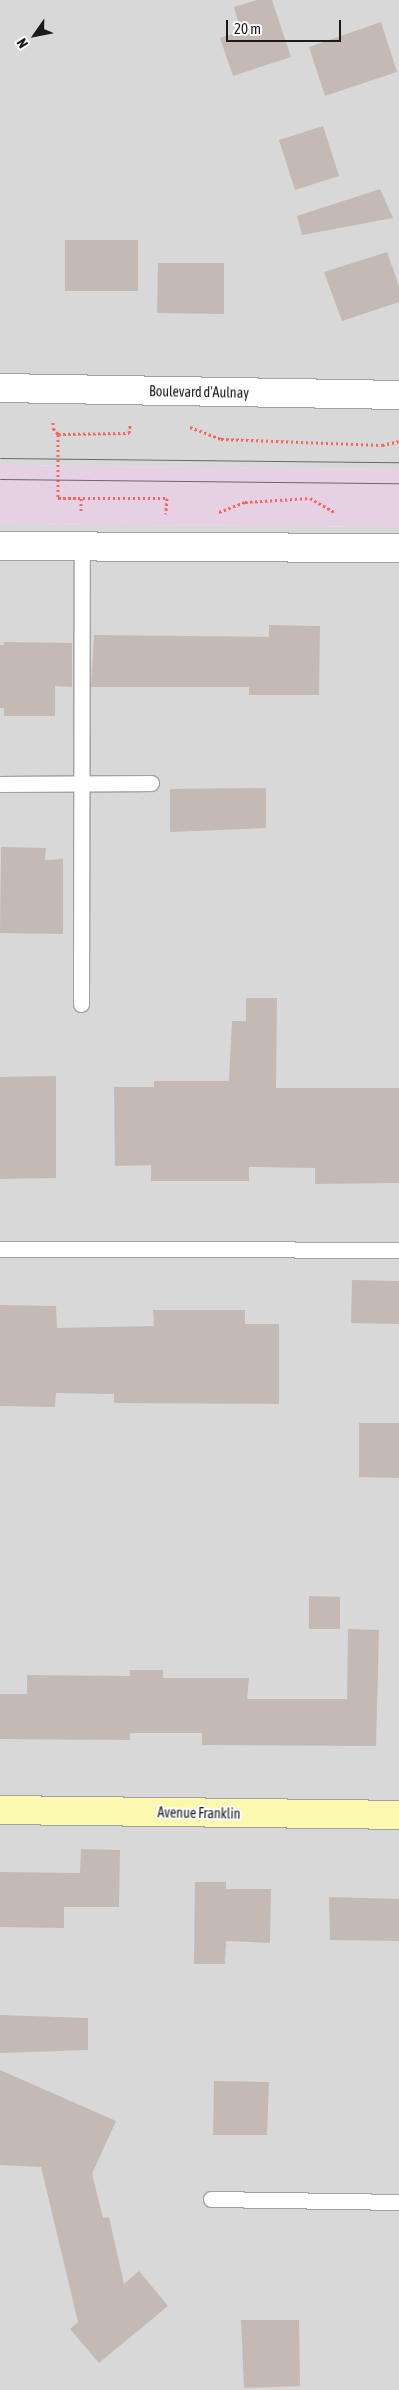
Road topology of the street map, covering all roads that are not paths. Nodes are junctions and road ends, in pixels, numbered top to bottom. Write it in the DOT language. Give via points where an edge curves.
graph roads {
  1 [pos="0,388"];
  2 [pos="399,395"];
  3 [pos="0,546"];
  4 [pos="82,546"];
  5 [pos="399,548"];
  6 [pos="81,783"];
  7 [pos="151,783"];
  8 [pos="0,784"];
  9 [pos="81,1004"];
  10 [pos="0,1249"];
  11 [pos="399,1250"];
  12 [pos="0,1810"];
  13 [pos="399,1815"];
  14 [pos="212,2199"];
  15 [pos="399,2202"];
  1 -- 2 [label="street, Boulevard d'Aulnay"];
  3 -- 4 [label="street"];
  4 -- 5 [label="street"];
  4 -- 6 [label="lane"];
  6 -- 7 [label="lane"];
  6 -- 8 [label="lane"];
  6 -- 9 [label="lane"];
  10 -- 11 [label="lane"];
  12 -- 13 [label="street, Avenue Franklin"];
  14 -- 15 [label="lane"];
}
